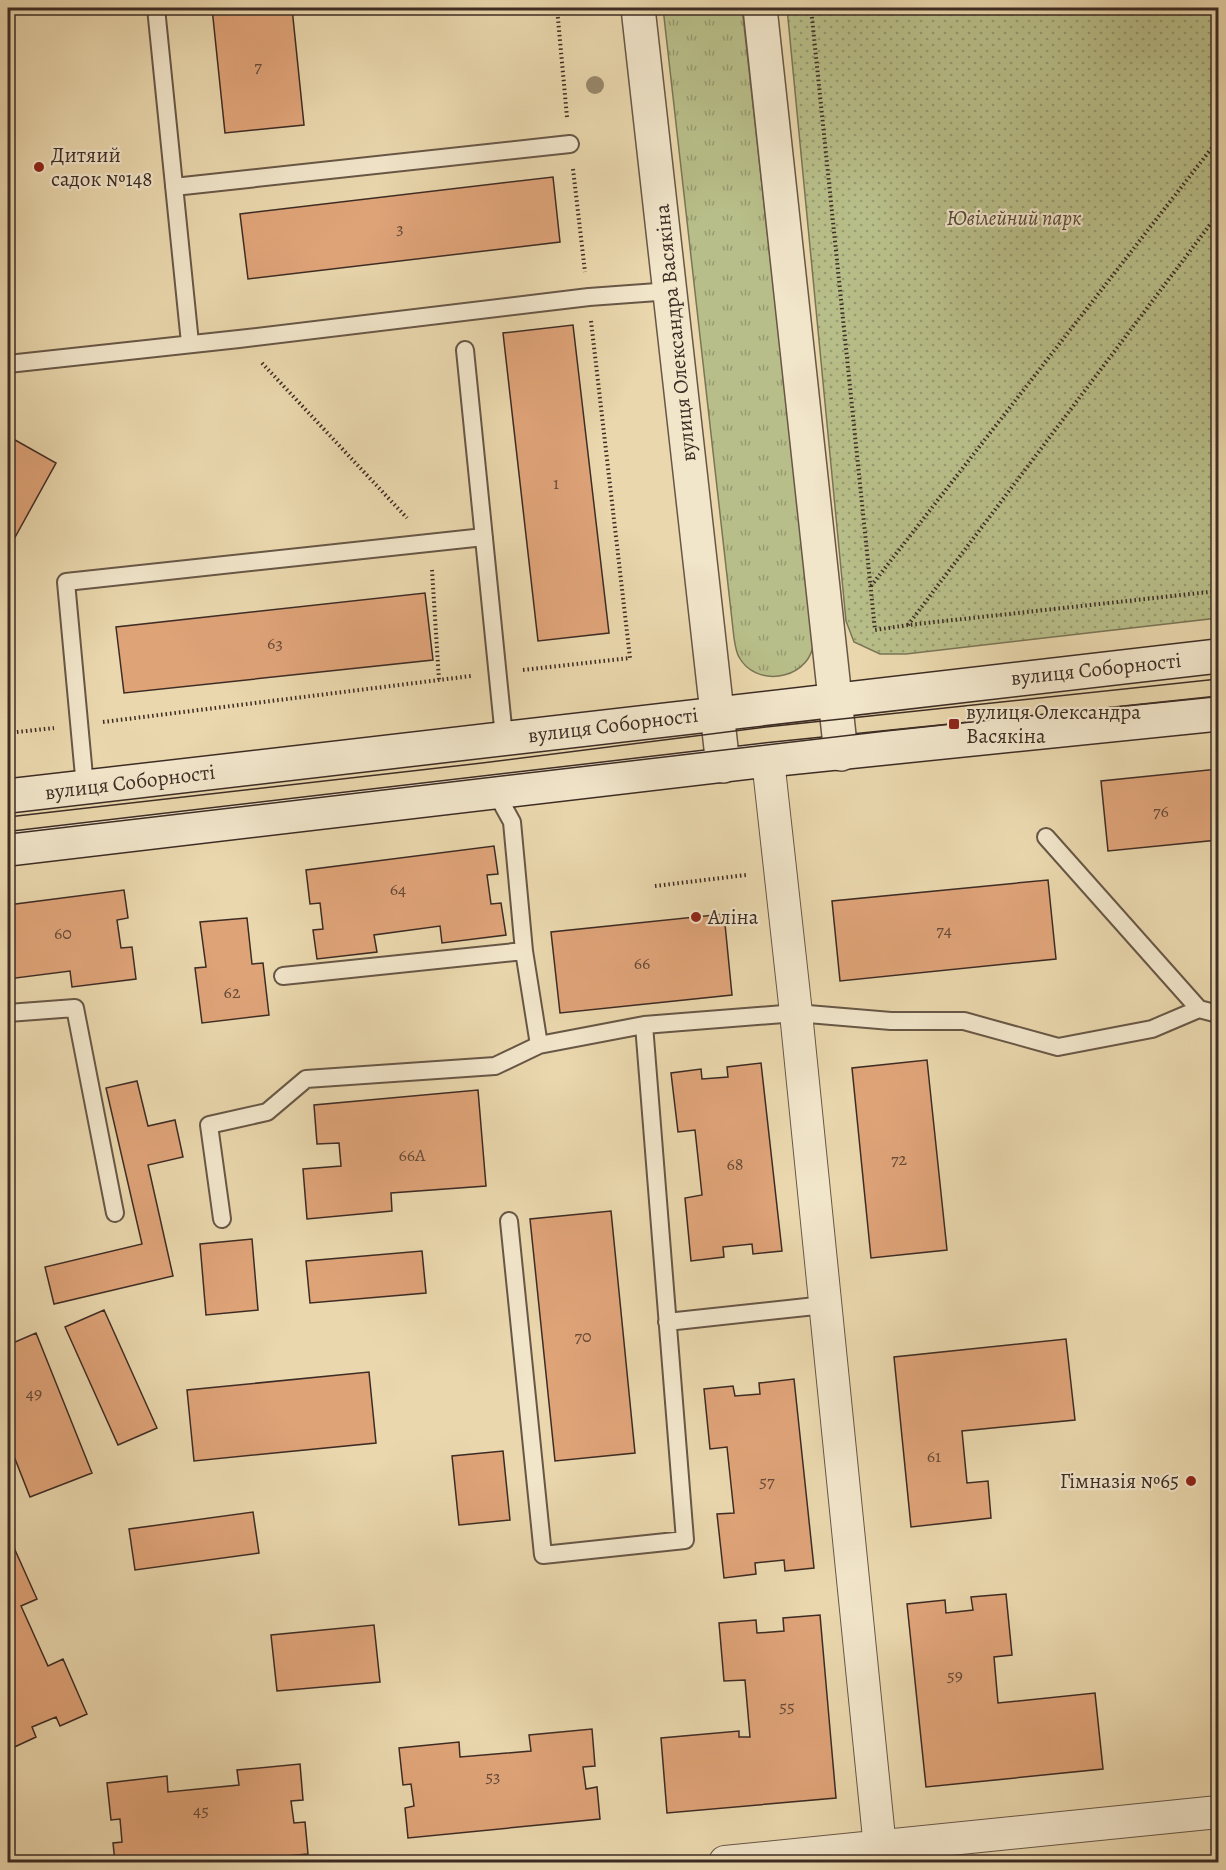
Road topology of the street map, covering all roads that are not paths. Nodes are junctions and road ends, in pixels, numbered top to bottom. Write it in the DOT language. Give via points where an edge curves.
graph roads {
  1 [pos="156,8"];
  2 [pos="638,8"];
  3 [pos="760,8"];
  4 [pos="570,144"];
  5 [pos="174,187"];
  6 [pos="671,291"];
  7 [pos="190,343"];
  8 [pos="465,350"];
  9 [pos="8,364"];
  10 [pos="484,537"];
  11 [pos="1218,656"];
  12 [pos="835,698"];
  13 [pos="717,712"];
  14 [pos="1218,714"];
  15 [pos="504,737"];
  16 [pos="841,754"];
  17 [pos="768,760"];
  18 [pos="723,766"];
  19 [pos="85,787"];
  20 [pos="496,794"];
  21 [pos="8,796"];
  22 [pos="1046,837"];
  23 [pos="8,849"];
  24 [pos="524,951"];
  25 [pos="283,976"];
  26 [pos="1199,1009"];
  27 [pos="8,1013"];
  28 [pos="796,1013"];
  29 [pos="1218,1014"];
  30 [pos="644,1025"];
  31 [pos="539,1046"];
  32 [pos="114,1213"];
  33 [pos="222,1219"];
  34 [pos="509,1221"];
  35 [pos="825,1305"];
  36 [pos="667,1322"];
  37 [pos="1218,1812"];
  38 [pos="880,1855"];
  39 [pos="725,1863"];
  1 -- 5 [label="lane"];
  2 -- 6 [label="main road, вулиця Олександра Васякіна"];
  3 -- 12 [label="main road"];
  4 -- 5 [label="lane"];
  5 -- 7 [label="lane"];
  6 -- 7 [label="lane"];
  6 -- 13 [label="main road, вулиця Олександра Васякіна"];
  7 -- 9 [label="lane"];
  8 -- 10 [label="lane"];
  10 -- 15 [label="lane"];
  10 -- 19 [label="lane" via="66,582"];
  11 -- 12 [label="main road, вулиця Соборності"];
  12 -- 13 [label="main road, вулиця Соборності"];
  12 -- 16 [label="main road"];
  13 -- 15 [label="main road, вулиця Соборності"];
  13 -- 18 [label="main road, вулиця Олександра Васякіна"];
  14 -- 16 [label="main road"];
  15 -- 19 [label="main road, вулиця Соборності"];
  16 -- 17 [label="main road"];
  17 -- 18 [label="main road"];
  17 -- 28 [label="street"];
  18 -- 20 [label="main road"];
  19 -- 21 [label="main road, вулиця Соборності"];
  20 -- 23 [label="main road"];
  20 -- 24 [label="lane" via="512,822"];
  22 -- 26 [label="lane"];
  24 -- 25 [label="lane"];
  24 -- 31 [label="lane"];
  26 -- 28 [label="lane" via="1152,1029 1058,1047 964,1022"];
  26 -- 29 [label="lane"];
  27 -- 32 [label="lane" via="75,1008"];
  28 -- 30 [label="lane"];
  28 -- 35 [label="street"];
  30 -- 31 [label="lane"];
  30 -- 36 [label="lane"];
  31 -- 33 [label="lane" via="495,1066 306,1079 267,1112 210,1125"];
  34 -- 36 [label="lane" via="543,1555 685,1540"];
  35 -- 36 [label="lane"];
  35 -- 38 [label="street"];
  37 -- 38 [label="street"];
  38 -- 39 [label="street"];
}
